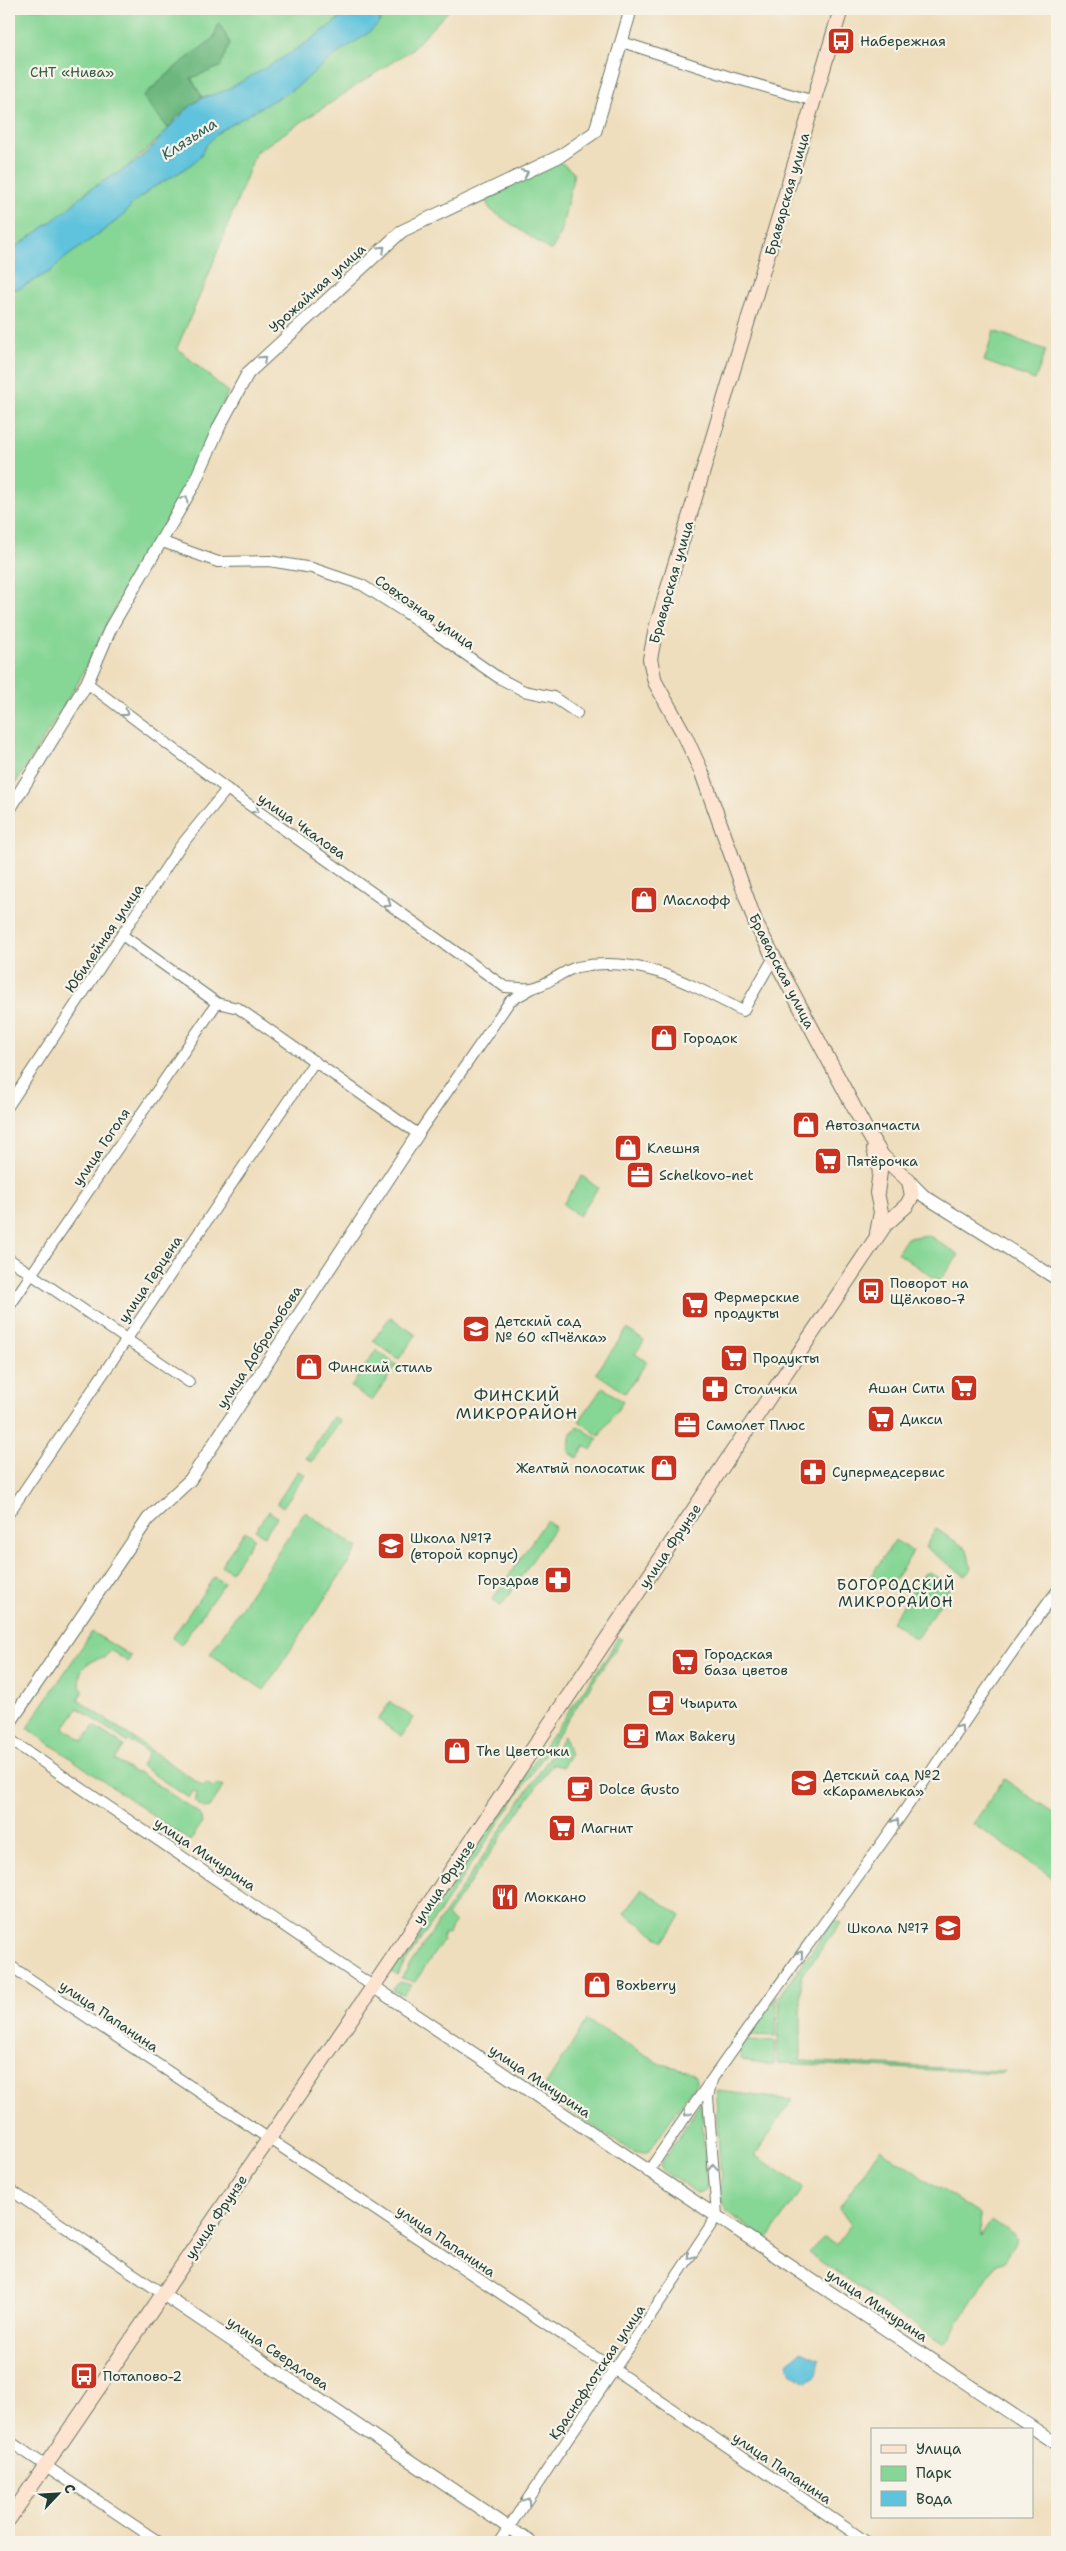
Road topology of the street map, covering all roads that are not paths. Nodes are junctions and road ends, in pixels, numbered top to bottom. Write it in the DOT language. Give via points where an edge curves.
graph roads {
  1 [pos="631,9"];
  2 [pos="841,9"];
  3 [pos="622,42"];
  4 [pos="814,101"];
  5 [pos="160,541"];
  6 [pos="89,678"];
  7 [pos="577,713"];
  8 [pos="227,789"];
  9 [pos="9,810"];
  10 [pos="122,935"];
  11 [pos="773,958"];
  12 [pos="533,988"];
  13 [pos="217,1003"];
  14 [pos="315,1061"];
  15 [pos="9,1105"];
  16 [pos="866,1128"];
  17 [pos="418,1134"];
  18 [pos="905,1178"];
  19 [pos="879,1184"];
  20 [pos="934,1202"];
  21 [pos="881,1203"];
  22 [pos="905,1206"];
  23 [pos="874,1242"];
  24 [pos="9,1259"];
  25 [pos="31,1274"];
  26 [pos="1057,1279"];
  27 [pos="9,1307"];
  28 [pos="126,1339"];
  29 [pos="189,1382"];
  30 [pos="9,1513"];
  31 [pos="1057,1591"];
  32 [pos="9,1724"];
  33 [pos="9,1739"];
  34 [pos="9,1965"];
  35 [pos="374,1987"];
  36 [pos="714,2072"];
  37 [pos="268,2140"];
  38 [pos="648,2172"];
  39 [pos="9,2189"];
  40 [pos="717,2216"];
  41 [pos="163,2294"];
  42 [pos="615,2370"];
  43 [pos="1033,2428"];
  44 [pos="1034,2429"];
  45 [pos="9,2441"];
  46 [pos="1057,2444"];
  47 [pos="46,2465"];
  48 [pos="9,2519"];
  49 [pos="509,2528"];
  50 [pos="159,2542"];
  51 [pos="499,2542"];
  52 [pos="530,2542"];
  53 [pos="867,2542"];
  1 -- 3 [label="street, Урожайная улица"];
  2 -- 4 [label="main road, Браварская улица"];
  3 -- 4 [label="street"];
  5 -- 3 [label="street, Урожайная улица, one-way" via="192,486 248,373 402,231 560,156 595,132"];
  4 -- 11 [label="main road, Браварская улица" via="656,628 650,659 655,682 702,773 756,924"];
  5 -- 6 [label="street, Урожайная улица" via="111,627"];
  5 -- 7 [label="street, Совхозная улица" via="218,562 269,561 295,565 362,585 499,678 524,691 553,697"];
  6 -- 8 [label="street, улица Чкалова, one-way"];
  6 -- 9 [label="street, Урожайная улица"];
  8 -- 10 [label="street, Юбилейная улица" via="179,848"];
  8 -- 12 [label="street, улица Чкалова, one-way" via="505,987"];
  10 -- 13 [label="street"];
  10 -- 15 [label="street, Юбилейная улица"];
  11 -- 12 [label="street, улица Добролюбова" via="744,1011 677,976 601,962 574,968"];
  11 -- 16 [label="main road, Браварская улица"];
  12 -- 17 [label="street, улица Добролюбова" via="510,1001"];
  13 -- 14 [label="street" via="238,1008"];
  13 -- 25 [label="street, улица Гоголя"];
  14 -- 17 [label="street"];
  14 -- 28 [label="street, улица Герцена"];
  16 -- 18 [label="main road" via="882,1156"];
  16 -- 19 [label="main road" via="879,1163"];
  17 -- 32 [label="street, улица Добролюбова" via="190,1480 148,1520"];
  18 -- 19 [label="main road" via="891,1175"];
  18 -- 20 [label="street"];
  18 -- 22 [label="main road" via="912,1191"];
  19 -- 21 [label="main road" via="877,1193"];
  20 -- 22 [label="street" via="922,1200"];
  20 -- 26 [label="street"];
  21 -- 22 [label="main road" via="894,1210"];
  21 -- 23 [label="main road"];
  22 -- 23 [label="main road, улица Фрунзе" via="885,1225"];
  23 -- 35 [label="main road, улица Фрунзе"];
  24 -- 25 [label="street"];
  25 -- 27 [label="street, улица Гоголя"];
  25 -- 28 [label="street"];
  28 -- 29 [label="street"];
  28 -- 30 [label="street, улица Герцена"];
  36 -- 31 [label="street, one-way" via="891,1830"];
  33 -- 35 [label="street, улица Мичурина"];
  34 -- 37 [label="street, улица Папанина"];
  35 -- 37 [label="main road, улица Фрунзе"];
  35 -- 38 [label="street, улица Мичурина"];
  36 -- 38 [label="street, one-way"];
  40 -- 36 [label="street, one-way" via="708,2098"];
  37 -- 41 [label="main road, улица Фрунзе"];
  37 -- 42 [label="street, улица Папанина"];
  38 -- 40 [label="street, улица Мичурина"];
  39 -- 41 [label="street, улица Свердлова"];
  40 -- 42 [label="street, Краснофлотская улица, one-way"];
  40 -- 43 [label="street, улица Мичурина"];
  41 -- 47 [label="main road, улица Фрунзе"];
  41 -- 49 [label="street, улица Свердлова"];
  49 -- 42 [label="street, Краснофлотская улица, one-way"];
  42 -- 53 [label="street, улица Папанина"];
  44 -- 46 [label="street, улица Мичурина"];
  45 -- 47 [label="street"];
  47 -- 48 [label="main road, улица Фрунзе"];
  47 -- 50 [label="street"];
  49 -- 51 [label="street, Краснофлотская улица"];
  49 -- 52 [label="street, улица Свердлова"];
}
